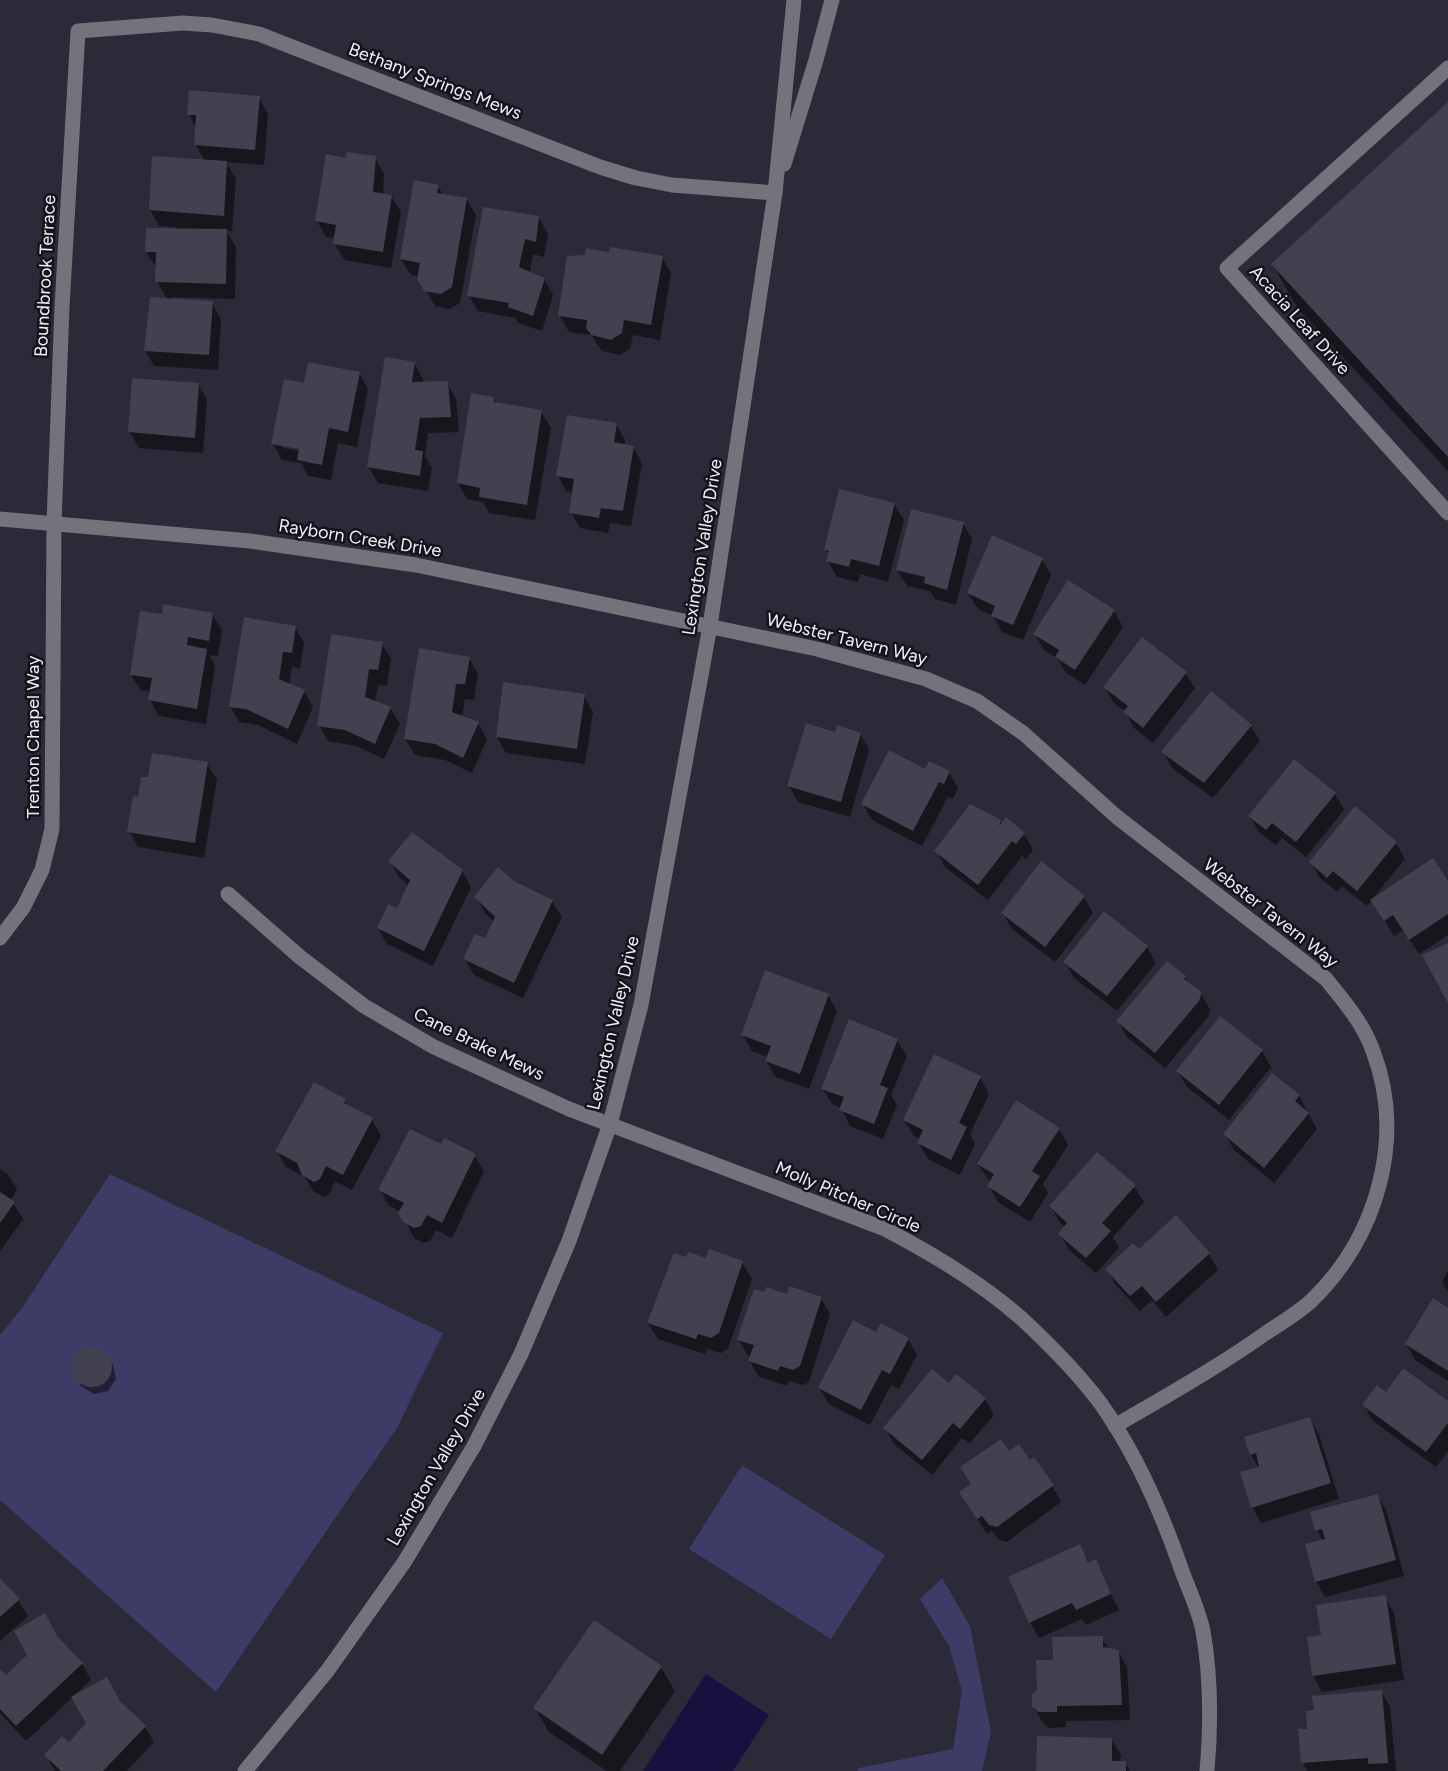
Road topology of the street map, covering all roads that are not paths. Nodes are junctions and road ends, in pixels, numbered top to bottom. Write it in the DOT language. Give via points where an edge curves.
graph roads {
  1 [pos="794,0"];
  2 [pos="832,0"];
  3 [pos="78,32"];
  4 [pos="1448,68"];
  5 [pos="775,193"];
  6 [pos="1448,513"];
  7 [pos="0,519"];
  8 [pos="54,523"];
  9 [pos="710,626"];
  10 [pos="228,894"];
  11 [pos="0,938"];
  12 [pos="610,1124"];
  13 [pos="1115,1426"];
  14 [pos="245,1771"];
  15 [pos="1207,1771"];
  1 -- 5 [label="street, Lexington Valley Drive"];
  2 -- 5 [label="street, Lexington Valley Drive"];
  3 -- 5 [label="street, Bethany Springs Mews" via="183,23 249,31 600,167 672,185"];
  3 -- 8 [label="street, Boundbrook Terrace"];
  4 -- 6 [label="street, Acacia Leaf Drive" via="1227,268"];
  5 -- 9 [label="street, Lexington Valley Drive"];
  7 -- 8 [label="street, Rayborn Creek Drive"];
  8 -- 9 [label="street, Rayborn Creek Drive" via="250,541 416,565"];
  8 -- 11 [label="street, Trenton Chapel Way" via="52,829 42,870 23,908"];
  9 -- 12 [label="street, Lexington Valley Drive" via="641,1005"];
  9 -- 13 [label="street, Webster Tavern Way" via="817,649 926,679 977,702 1023,732 1117,817 1326,979 1353,1012 1373,1049 1385,1090 1388,1134 1380,1188 1360,1239 1309,1303 1195,1380"];
  10 -- 12 [label="street, Cane Brake Mews" via="300,957 374,1012 434,1047"];
  12 -- 13 [label="street, Molly Pitcher Circle" via="885,1229 924,1250 962,1273 1020,1318 1082,1381"];
  12 -- 14 [label="street, Lexington Valley Drive" via="565,1251 521,1354 474,1446 405,1561 328,1670"];
  13 -- 15 [label="street, Molly Pitcher Circle" via="1159,1511 1202,1628 1210,1730"];
}
